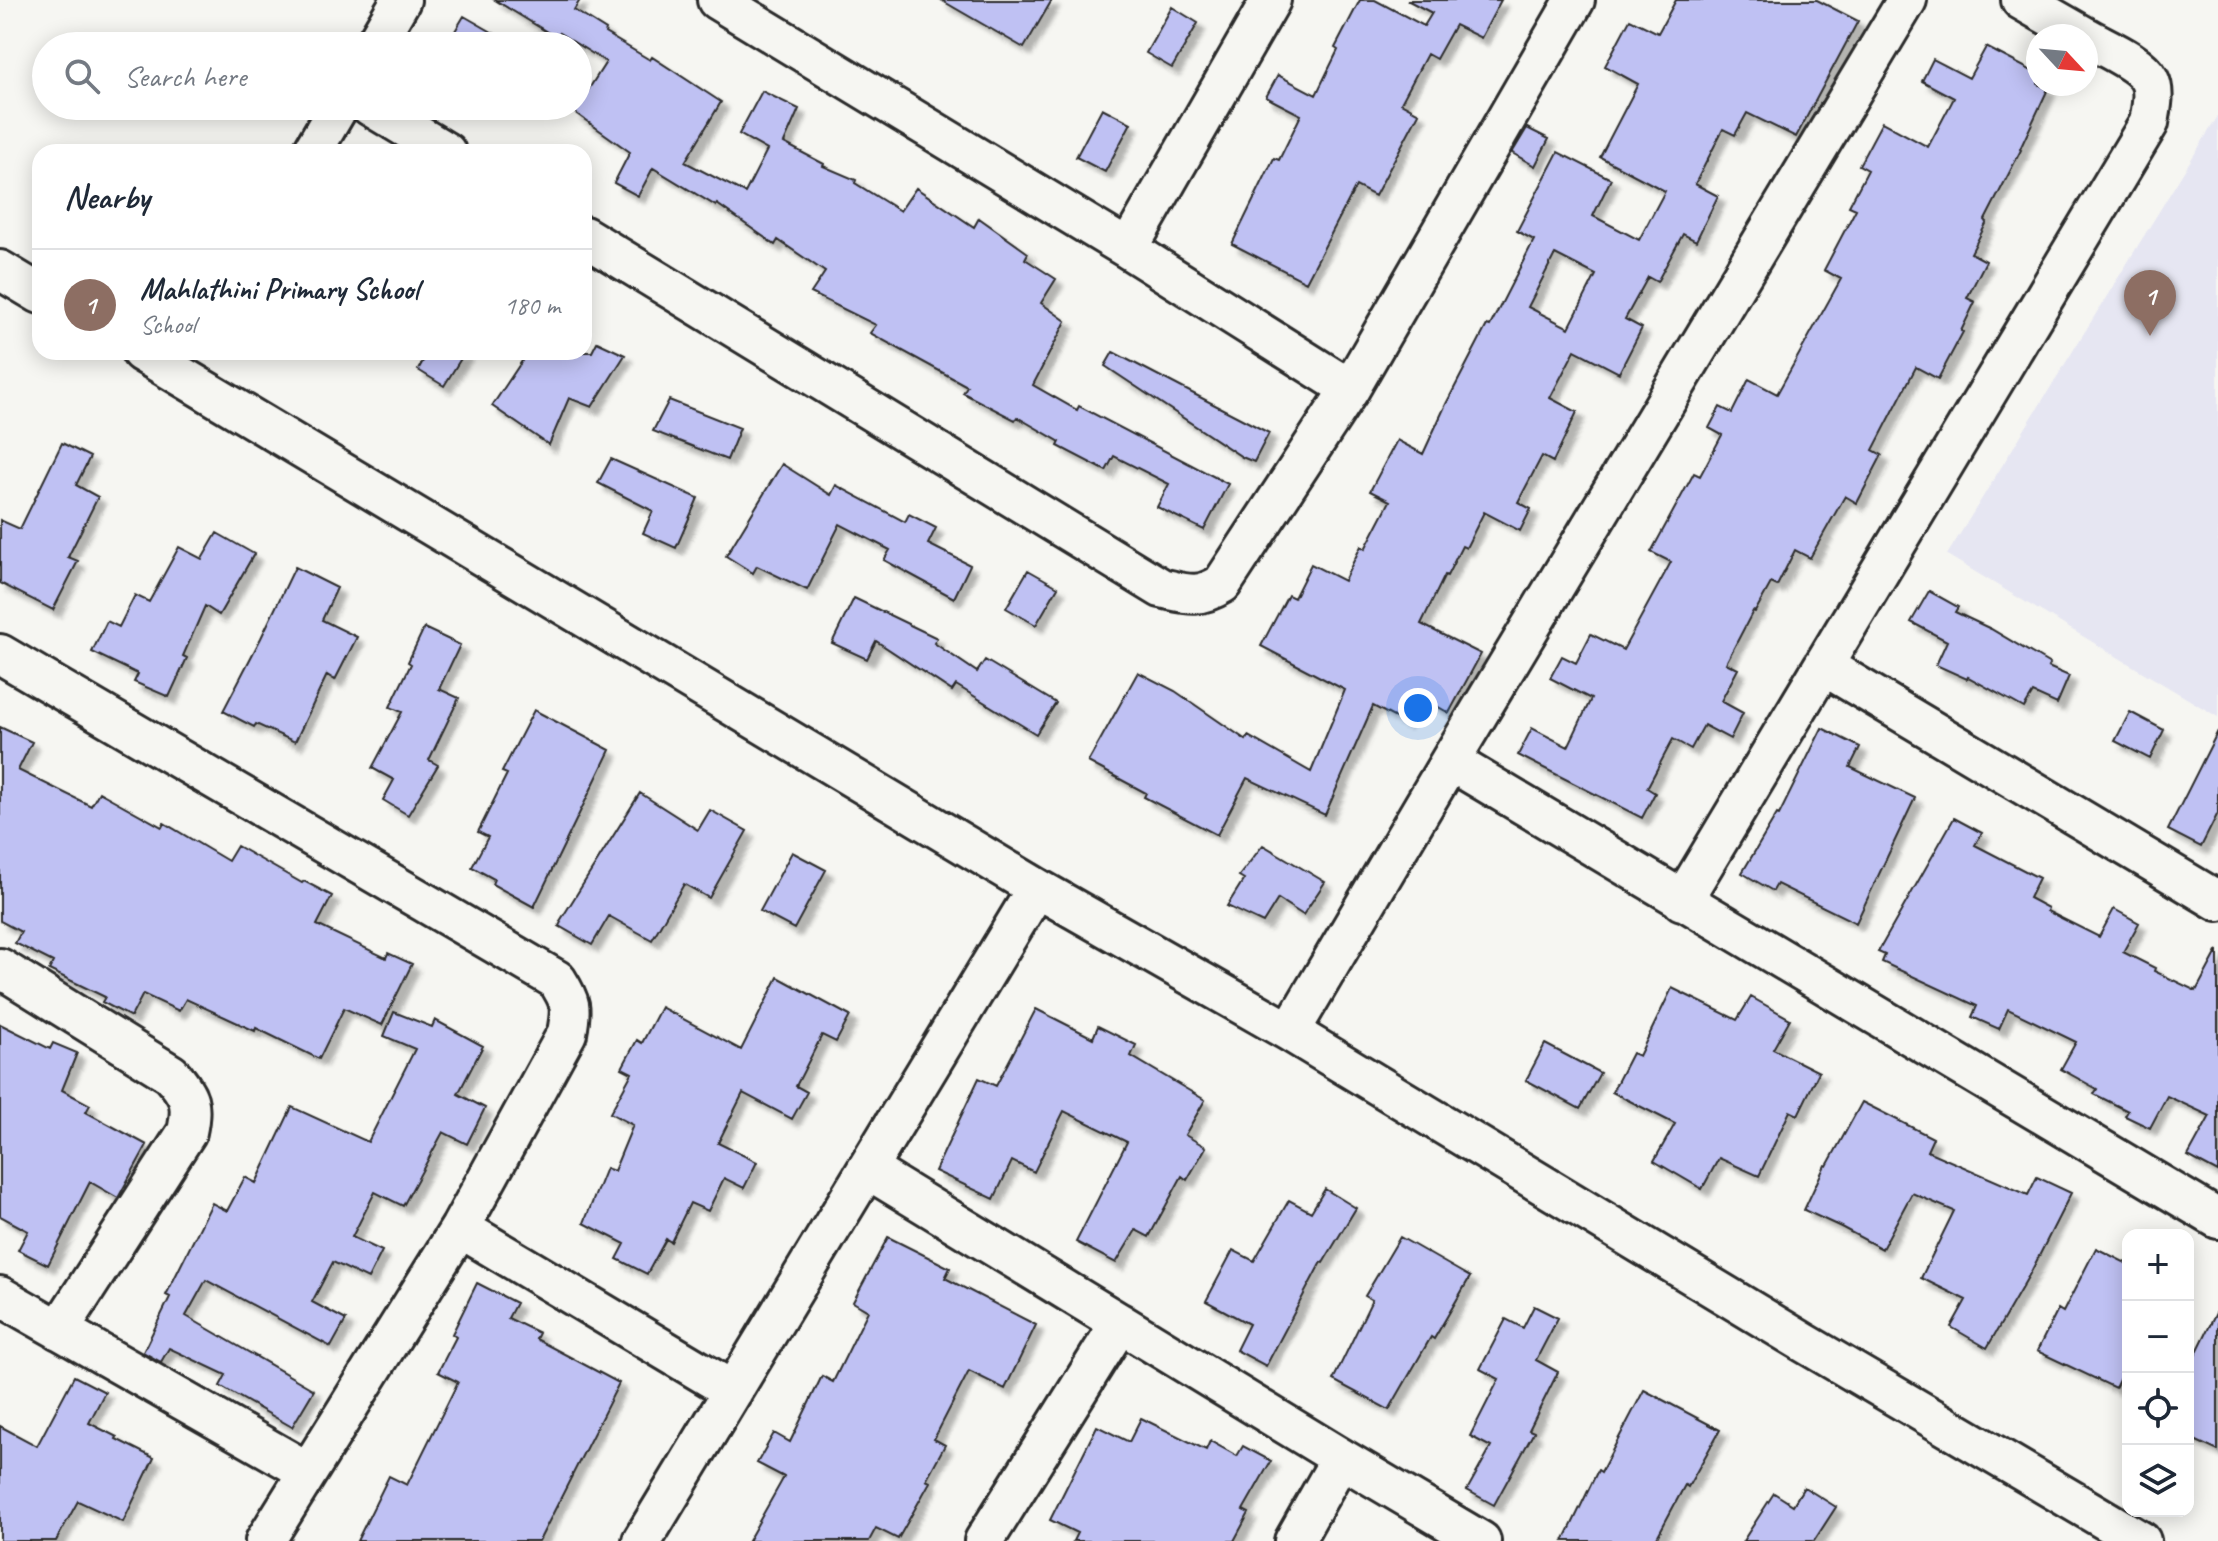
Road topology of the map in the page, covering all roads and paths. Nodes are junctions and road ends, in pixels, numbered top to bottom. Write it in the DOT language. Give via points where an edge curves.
graph roads {
  1 [pos="401,0"];
  2 [pos="717,0"];
  3 [pos="1271,0"];
  4 [pos="1575,0"];
  5 [pos="1907,0"];
  6 [pos="2021,0"];
  7 [pos="2064,24"];
  8 [pos="382,32"];
  9 [pos="2098,44"];
  10 [pos="331,120"];
  11 [pos="393,120"];
  12 [pos="317,144"];
  13 [pos="433,144"];
  14 [pos="592,241"];
  15 [pos="1128,249"];
  16 [pos="0,270"];
  17 [pos="32,289"];
  18 [pos="186,363"];
  19 [pos="1350,389"];
  20 [pos="0,654"];
  21 [pos="1824,666"];
  22 [pos="1450,761"];
  23 [pos="1037,888"];
  24 [pos="1682,901"];
  25 [pos="2218,901"];
  26 [pos="0,968"];
  27 [pos="1290,1032"];
  28 [pos="867,1169"];
  29 [pos="2218,1219"];
  30 [pos="460,1228"];
  31 [pos="0,1296"];
  32 [pos="1120,1323"];
  33 [pos="59,1330"];
  34 [pos="733,1391"];
  35 [pos="1341,1458"];
  36 [pos="307,1471"];
  37 [pos="265,1541"];
  38 [pos="642,1541"];
  39 [pos="984,1541"];
  40 [pos="1294,1541"];
  41 [pos="1481,1541"];
  42 [pos="2141,1541"];
  1 -- 8 [label="street"];
  2 -- 15 [label="street"];
  3 -- 15 [label="street"];
  4 -- 19 [label="street"];
  5 -- 22 [label="street"];
  6 -- 7 [label="street"];
  9 -- 21 [label="street" via="2137,66 2149,80 2149,123"];
  10 -- 12 [label="street"];
  11 -- 13 [label="street"];
  14 -- 19 [label="street" via="1161,588 1188,594 1206,594 1222,584"];
  15 -- 19 [label="street"];
  16 -- 17 [label="street"];
  18 -- 23 [label="street"];
  20 -- 30 [label="street" via="557,980 571,1011 567,1033"];
  21 -- 24 [label="street"];
  21 -- 25 [label="street"];
  22 -- 24 [label="street"];
  22 -- 27 [label="street"];
  23 -- 27 [label="street"];
  23 -- 28 [label="street"];
  24 -- 29 [label="street"];
  26 -- 33 [label="street" via="171,1074 187,1092 192,1112 187,1132"];
  27 -- 42 [label="street"];
  28 -- 32 [label="street"];
  28 -- 34 [label="street"];
  30 -- 34 [label="street"];
  30 -- 36 [label="street"];
  31 -- 33 [label="street"];
  32 -- 35 [label="street"];
  32 -- 39 [label="street"];
  33 -- 36 [label="street"];
  34 -- 38 [label="street"];
  35 -- 40 [label="street"];
  35 -- 41 [label="street"];
  36 -- 37 [label="street"];
}
